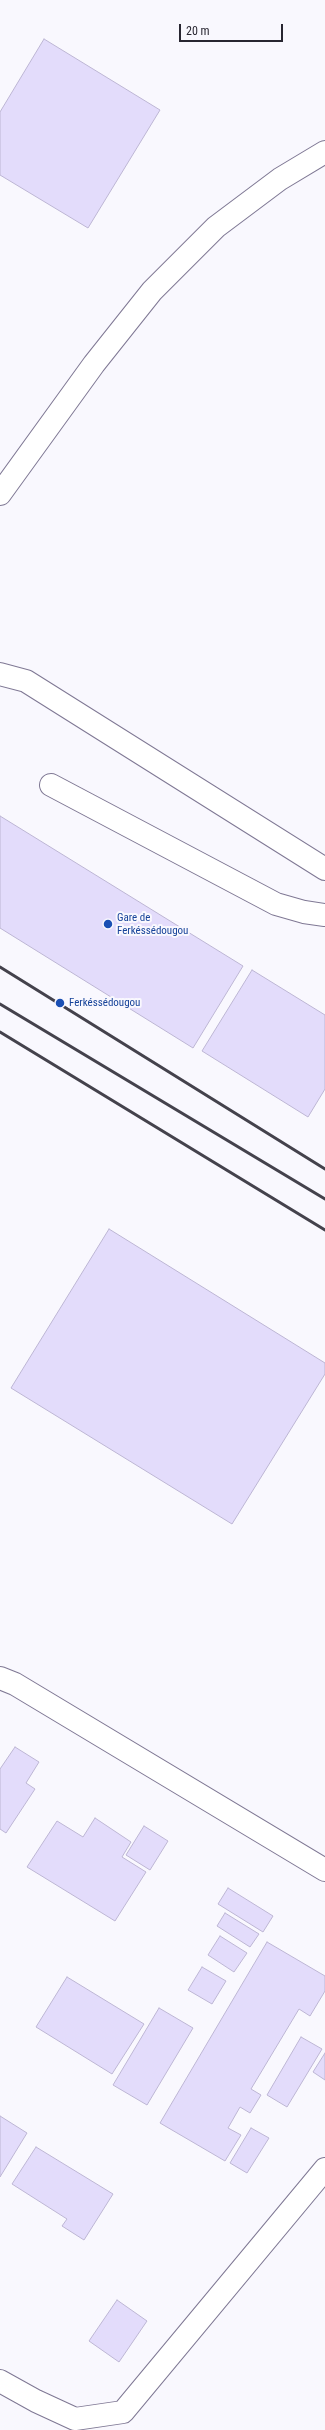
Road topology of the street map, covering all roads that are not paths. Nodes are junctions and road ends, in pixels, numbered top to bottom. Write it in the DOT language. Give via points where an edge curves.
graph roads {
  1 [pos="325,152"];
  2 [pos="0,494"];
  3 [pos="0,674"];
  4 [pos="51,785"];
  5 [pos="325,869"];
  6 [pos="325,915"];
  7 [pos="0,1678"];
  8 [pos="325,1870"];
  9 [pos="325,2169"];
  10 [pos="0,2381"];
  1 -- 2 [label="street" via="280,178 216,227 152,291 94,364"];
  3 -- 5 [label="street" via="26,681"];
  4 -- 6 [label="street" via="276,904"];
  7 -- 8 [label="street" via="21,1688"];
  9 -- 10 [label="street" via="123,2412 75,2419"];
}
